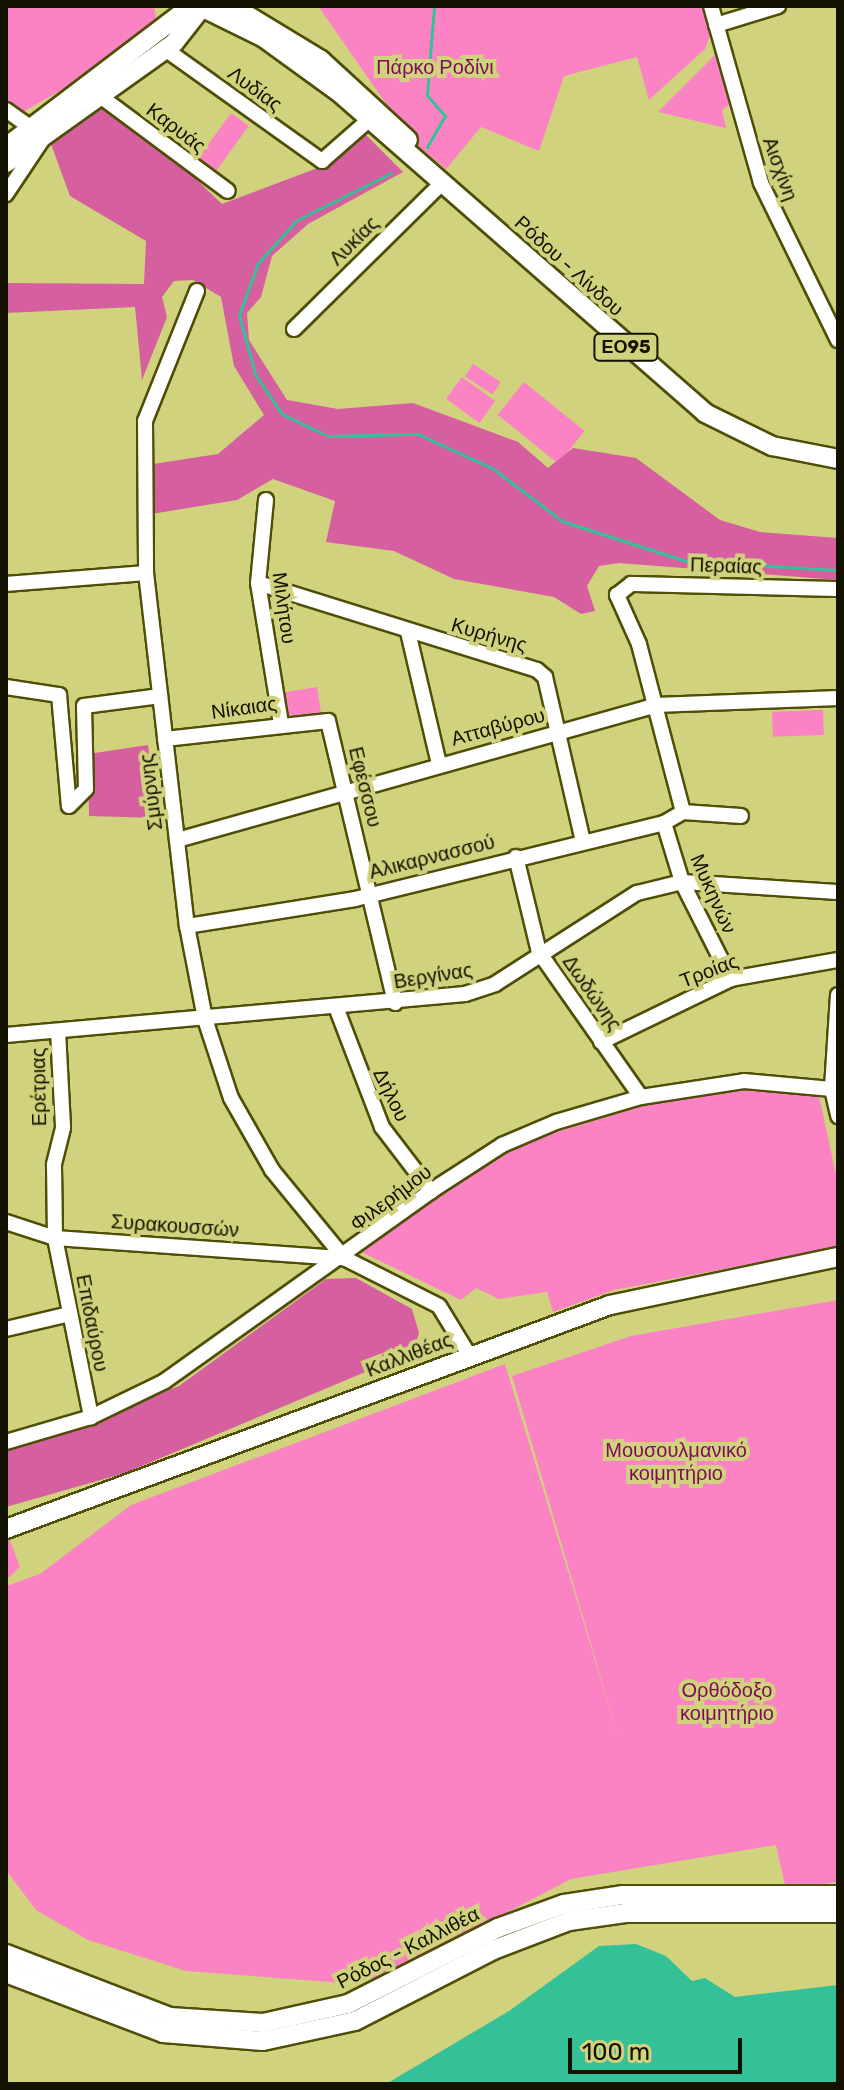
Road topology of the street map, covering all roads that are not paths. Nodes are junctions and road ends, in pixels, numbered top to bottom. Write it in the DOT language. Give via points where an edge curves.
graph roads {
  1 [pos="171,6"];
  2 [pos="199,6"];
  3 [pos="711,6"];
  4 [pos="778,6"];
  5 [pos="234,15"];
  6 [pos="716,25"];
  7 [pos="168,42"];
  8 [pos="100,96"];
  9 [pos="6,110"];
  10 [pos="370,119"];
  11 [pos="32,137"];
  12 [pos="6,147"];
  13 [pos="6,163"];
  14 [pos="443,182"];
  15 [pos="228,191"];
  16 [pos="6,194"];
  17 [pos="197,291"];
  18 [pos="294,329"];
  19 [pos="837,338"];
  20 [pos="838,459"];
  21 [pos="266,500"];
  22 [pos="146,573"];
  23 [pos="258,583"];
  24 [pos="6,584"];
  25 [pos="838,589"];
  26 [pos="408,632"];
  27 [pos="6,687"];
  28 [pos="160,696"];
  29 [pos="838,698"];
  30 [pos="656,705"];
  31 [pos="328,721"];
  32 [pos="281,723"];
  33 [pos="558,731"];
  34 [pos="165,739"];
  35 [pos="439,764"];
  36 [pos="345,789"];
  37 [pos="683,812"];
  38 [pos="741,816"];
  39 [pos="664,823"];
  40 [pos="177,840"];
  41 [pos="583,841"];
  42 [pos="516,857"];
  43 [pos="682,882"];
  44 [pos="369,892"];
  45 [pos="838,892"];
  46 [pos="187,926"];
  47 [pos="539,952"];
  48 [pos="838,960"];
  49 [pos="731,979"];
  50 [pos="838,995"];
  51 [pos="395,1003"];
  52 [pos="336,1007"];
  53 [pos="205,1019"];
  54 [pos="58,1031"];
  55 [pos="6,1035"];
  56 [pos="601,1042"];
  57 [pos="832,1089"];
  58 [pos="641,1097"];
  59 [pos="838,1116"];
  60 [pos="431,1191"];
  61 [pos="6,1222"];
  62 [pos="55,1238"];
  63 [pos="838,1257"];
  64 [pos="344,1258"];
  65 [pos="70,1314"];
  66 [pos="6,1329"];
  67 [pos="469,1355"];
  68 [pos="91,1417"];
  69 [pos="6,1442"];
  70 [pos="6,1529"];
  71 [pos="838,1895"];
  72 [pos="838,1913"];
  73 [pos="6,1954"];
  74 [pos="6,1973"];
  1 -- 7 [label="main road"];
  2 -- 5 [label="main road, Ρόδου - Λίνδου / ΕΟ95"];
  2 -- 7 [label="main road"];
  3 -- 6 [label="street, Αισχίνη"];
  4 -- 6 [label="street"];
  5 -- 7 [label="main road"];
  5 -- 10 [label="main road, Ρόδου - Λίνδου / ΕΟ95"];
  5 -- 14 [label="main road, Ρόδου - Λίνδου / ΕΟ95" via="350,83"];
  6 -- 19 [label="street, Αισχίνη" via="761,183"];
  7 -- 8 [label="main road"];
  7 -- 10 [label="street, Λυδίας" via="322,161"];
  7 -- 11 [label="main road"];
  8 -- 11 [label="main road"];
  8 -- 15 [label="street, Καρυάς"];
  9 -- 11 [label="street"];
  10 -- 14 [label="main road, Ρόδου - Λίνδου / ΕΟ95"];
  11 -- 12 [label="main road"];
  11 -- 13 [label="main road"];
  11 -- 16 [label="street"];
  14 -- 18 [label="street, Λυκίας"];
  14 -- 20 [label="main road, Ρόδου - Λίνδου / ΕΟ95" via="705,413 772,446"];
  17 -- 22 [label="street, Σμύρνης" via="145,421"];
  21 -- 23 [label="street, Μιλήτου"];
  22 -- 24 [label="street"];
  22 -- 28 [label="street, Σμύρνης"];
  23 -- 26 [label="street, Κυρήνης"];
  23 -- 32 [label="street, Μιλήτου"];
  25 -- 30 [label="street, Περαίας" via="631,584 617,595"];
  26 -- 33 [label="street, Κυρήνης" via="537,670"];
  26 -- 35 [label="street"];
  27 -- 28 [label="street" via="52,691 62,704 69,806 86,789 84,706"];
  28 -- 34 [label="street, Σμύρνης"];
  29 -- 30 [label="street, Ατταβύρου"];
  30 -- 33 [label="street, Ατταβύρου"];
  30 -- 37 [label="street"];
  31 -- 32 [label="street, Νίκαιας"];
  31 -- 36 [label="street, Εφέσσου"];
  32 -- 34 [label="street, Νίκαιας"];
  33 -- 35 [label="street, Ατταβύρου"];
  33 -- 41 [label="street, Κυρήνης"];
  34 -- 40 [label="street, Σμύρνης"];
  35 -- 36 [label="street, Ατταβύρου"];
  36 -- 40 [label="street, Ατταβύρου"];
  36 -- 44 [label="street, Εφέσσου"];
  37 -- 38 [label="street"];
  37 -- 39 [label="street, Αλικαρνασσού"];
  39 -- 41 [label="street, Αλικαρνασσού"];
  39 -- 43 [label="street, Μυκηνών"];
  40 -- 46 [label="street, Σμύρνης"];
  41 -- 42 [label="street, Αλικαρνασσού"];
  42 -- 44 [label="street, Αλικαρνασσού"];
  42 -- 47 [label="street, Δωδώνης"];
  43 -- 45 [label="street, Βεργίνας"];
  43 -- 47 [label="street, Βεργίνας" via="607,906"];
  43 -- 49 [label="street, Μυκηνών"];
  44 -- 46 [label="street, Αλικαρνασσού" via="307,910"];
  44 -- 51 [label="street, Εφέσσου"];
  46 -- 53 [label="street, Σμύρνης"];
  47 -- 51 [label="street, Βεργίνας" via="495,984"];
  47 -- 56 [label="street, Δωδώνης"];
  48 -- 49 [label="street, Τροίας"];
  49 -- 56 [label="street, Τροίας"];
  50 -- 57 [label="street"];
  51 -- 52 [label="street, Βεργίνας"];
  52 -- 53 [label="street, Βεργίνας"];
  52 -- 60 [label="street, Δήλου" via="382,1127"];
  53 -- 54 [label="street, Βεργίνας"];
  53 -- 64 [label="street, Σμύρνης" via="231,1098 272,1170"];
  54 -- 55 [label="street, Βεργίνας"];
  54 -- 62 [label="street, Ερέτριας" via="63,1128 54,1165"];
  56 -- 58 [label="street, Δωδώνης"];
  57 -- 58 [label="street, Φιλερήμου" via="744,1081"];
  57 -- 59 [label="street"];
  58 -- 60 [label="street, Φιλερήμου" via="502,1145"];
  60 -- 64 [label="street, Φιλερήμου"];
  61 -- 62 [label="street, Συρακουσσών"];
  62 -- 64 [label="street, Συρακουσσών"];
  62 -- 65 [label="street, Επιδαύρου"];
  63 -- 67 [label="main road, Καλλιθέας" via="610,1305"];
  64 -- 67 [label="street" via="439,1306"];
  64 -- 68 [label="street, Φιλερήμου" via="165,1381"];
  65 -- 66 [label="street"];
  65 -- 68 [label="street, Επιδαύρου"];
  67 -- 70 [label="main road, Καλλιθέας"];
  68 -- 69 [label="street, Φιλερήμου"];
  71 -- 73 [label="main road, Ρόδος - Καλλιθέα" via="623,1895 564,1904 498,1928 348,2004 263,2023 170,2017"];
  72 -- 74 [label="main road, Ρόδος - Καλλιθέα" via="625,1913 569,1921 493,1950 355,2021 263,2041 163,2033"];
}
